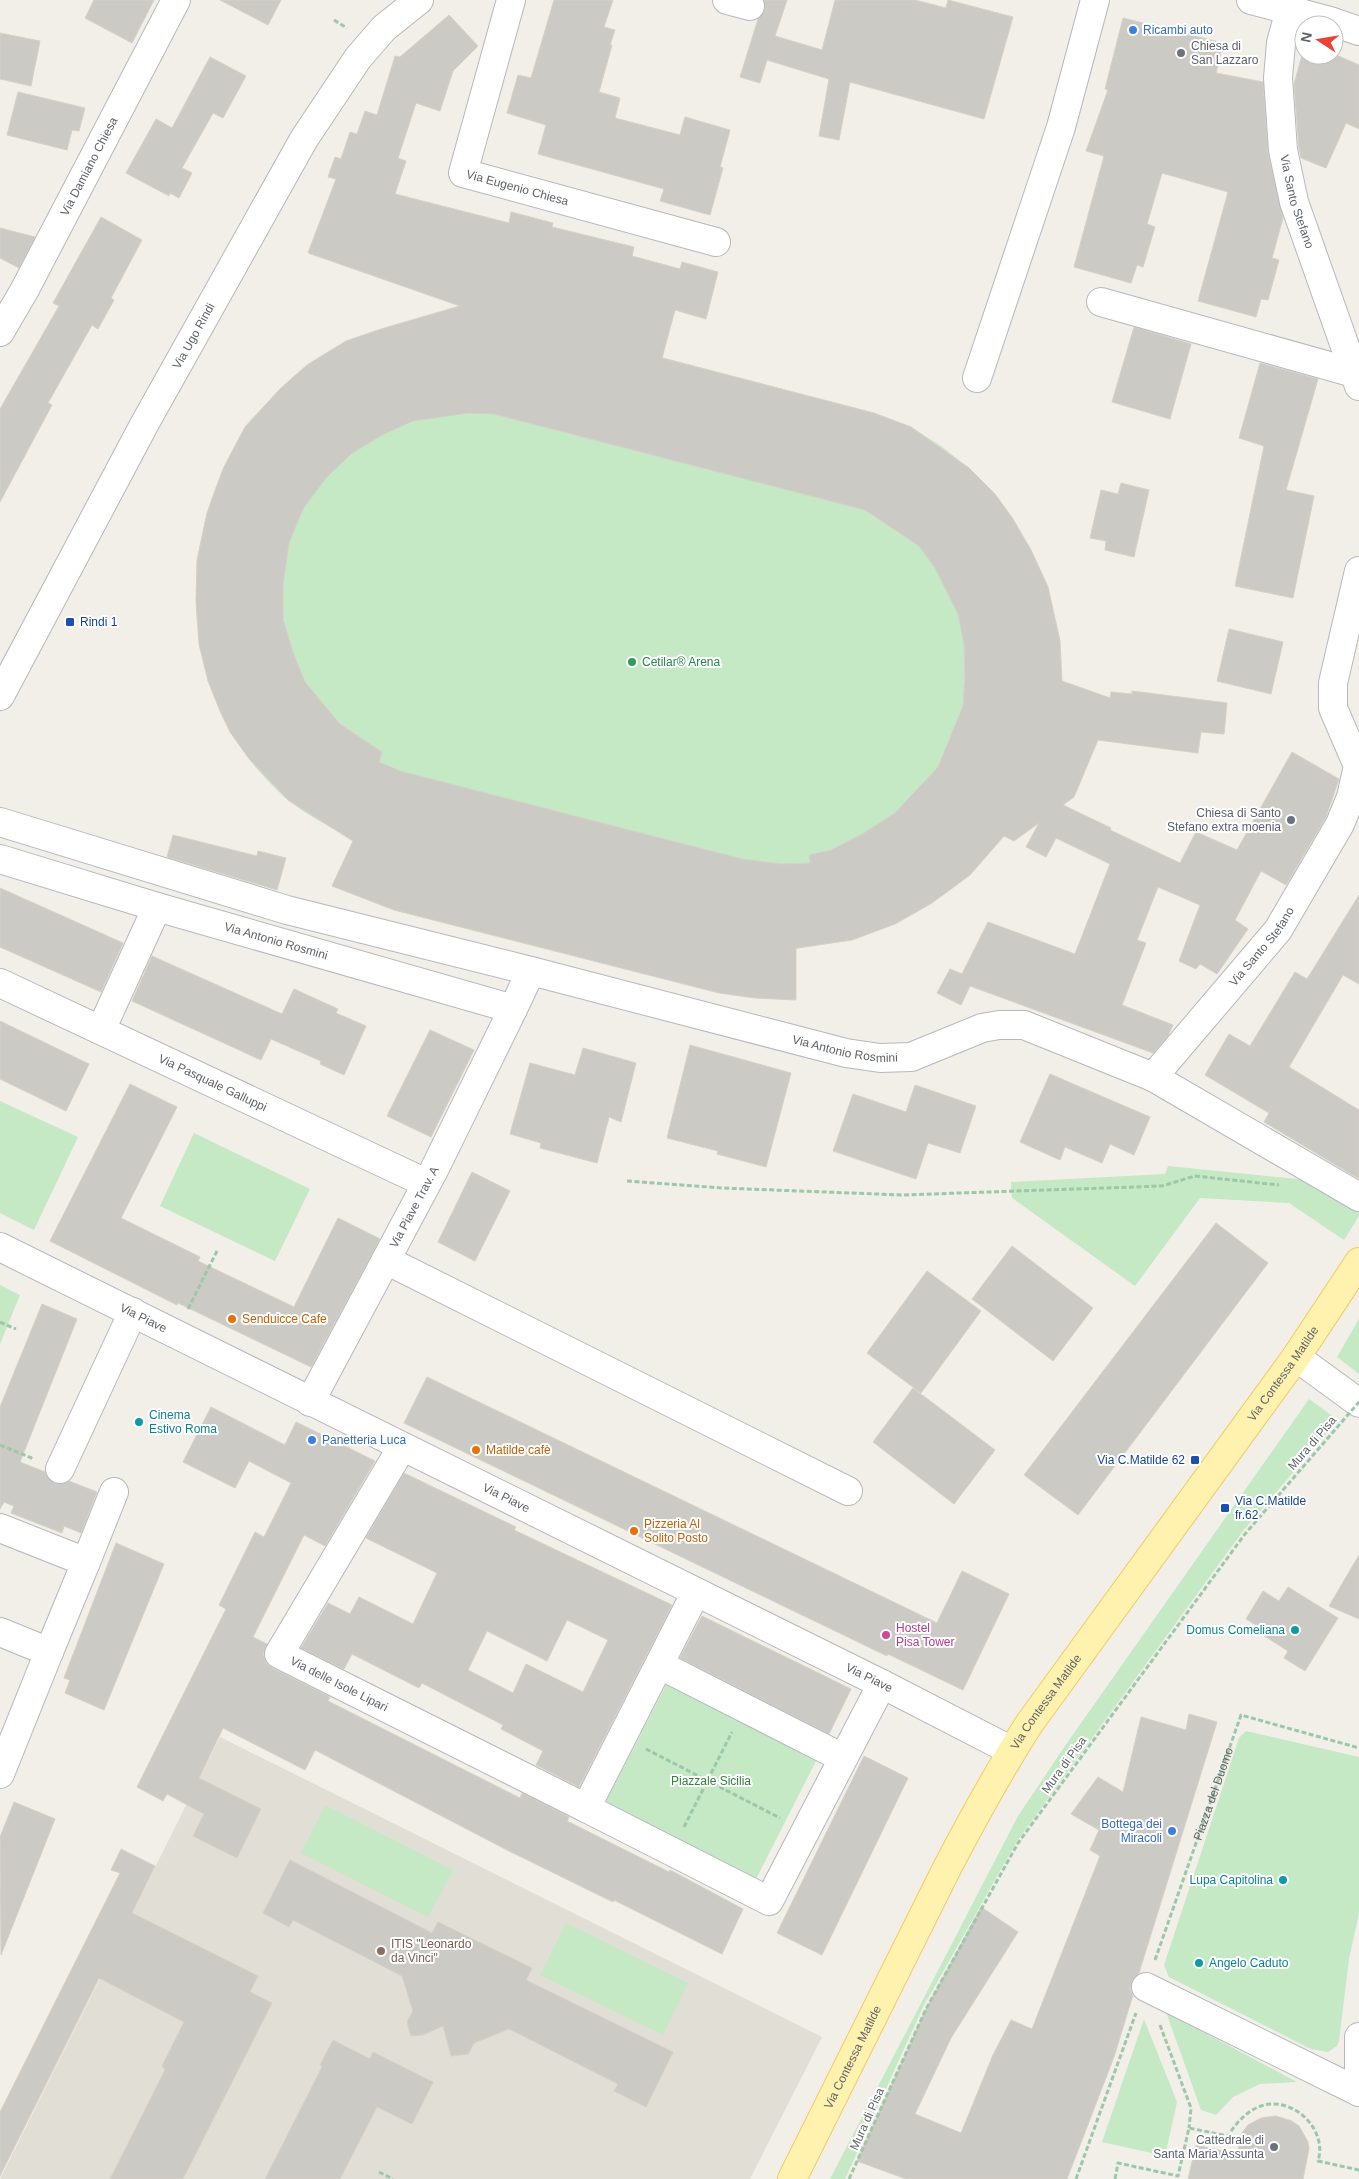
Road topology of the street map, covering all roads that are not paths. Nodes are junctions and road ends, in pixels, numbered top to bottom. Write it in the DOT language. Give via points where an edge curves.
graph roads {
  1 [pos="176,0"];
  2 [pos="419,0"];
  3 [pos="512,0"];
  4 [pos="1095,0"];
  5 [pos="1251,0"];
  6 [pos="1290,10"];
  7 [pos="1359,31"];
  8 [pos="716,242"];
  9 [pos="1100,302"];
  10 [pos="0,332"];
  11 [pos="977,378"];
  12 [pos="1357,380"];
  13 [pos="1359,571"];
  14 [pos="0,696"];
  15 [pos="0,822"];
  16 [pos="0,859"];
  17 [pos="157,907"];
  18 [pos="531,971"];
  19 [pos="0,983"];
  20 [pos="513,1009"];
  21 [pos="101,1030"];
  22 [pos="1153,1077"];
  23 [pos="426,1183"];
  24 [pos="1348,1190"];
  25 [pos="0,1247"];
  26 [pos="386,1260"];
  27 [pos="1359,1262"];
  28 [pos="133,1312"];
  29 [pos="1296,1357"];
  30 [pos="310,1402"];
  31 [pos="1359,1402"];
  32 [pos="402,1447"];
  33 [pos="60,1469"];
  34 [pos="848,1491"];
  35 [pos="114,1492"];
  36 [pos="0,1528"];
  37 [pos="86,1562"];
  38 [pos="696,1592"];
  39 [pos="0,1632"];
  40 [pos="49,1652"];
  41 [pos="660,1665"];
  42 [pos="882,1684"];
  43 [pos="1012,1751"];
  44 [pos="843,1758"];
  45 [pos="0,1774"];
  46 [pos="586,1808"];
  47 [pos="1146,1987"];
  48 [pos="1359,2037"];
  49 [pos="1359,2092"];
  50 [pos="792,2179"];
  1 -- 10 [label="street, Via Damiano Chiesa"];
  2 -- 14 [label="street, Via Ugo Rindi" via="384,28 358,58 304,139 136,440"];
  3 -- 8 [label="street, Via Eugenio Chiesa" via="463,172"];
  4 -- 11 [label="street" via="1061,128"];
  5 -- 6 [label="street"];
  6 -- 7 [label="street"];
  6 -- 12 [label="street, Via Santo Stefano" via="1281,44 1278,78 1283,150 1294,202"];
  9 -- 12 [label="street"];
  13 -- 22 [label="street, Via Santo Stefano" via="1332,696 1338,724 1358,766 1352,797 1340,824 1278,930"];
  15 -- 18 [label="street, Via Antonio Rosmini" via="287,910"];
  16 -- 17 [label="street, Via Antonio Rosmini"];
  17 -- 20 [label="street, Via Antonio Rosmini"];
  17 -- 21 [label="street"];
  18 -- 20 [label="street"];
  18 -- 22 [label="street, Via Antonio Rosmini" via="846,1053 880,1058 911,1057 982,1028 1024,1025"];
  19 -- 21 [label="street, Via Pasquale Galluppi"];
  20 -- 23 [label="street, Via Piave Trav. A"];
  21 -- 23 [label="street, Via Pasquale Galluppi"];
  22 -- 24 [label="street"];
  23 -- 26 [label="street, Via Piave Trav. A"];
  25 -- 28 [label="street, Via Piave"];
  26 -- 30 [label="street, Via Piave Trav. A"];
  26 -- 34 [label="street"];
  27 -- 29 [label="main road, Via Contessa Matilde"];
  28 -- 30 [label="street, Via Piave"];
  28 -- 33 [label="street"];
  29 -- 31 [label="street"];
  29 -- 43 [label="main road, Via Contessa Matilde"];
  30 -- 32 [label="street, Via Piave"];
  32 -- 38 [label="street, Via Piave"];
  32 -- 46 [label="street, Via delle Isole Lipari" via="279,1654"];
  35 -- 37 [label="street"];
  36 -- 37 [label="street"];
  37 -- 40 [label="street"];
  38 -- 41 [label="street"];
  38 -- 42 [label="street, Via Piave"];
  39 -- 40 [label="street"];
  40 -- 45 [label="street"];
  41 -- 44 [label="street"];
  41 -- 46 [label="street"];
  42 -- 43 [label="street, Via Piave"];
  42 -- 44 [label="street"];
  43 -- 50 [label="main road, Via Contessa Matilde" via="950,1862"];
  44 -- 46 [label="street" via="769,1901"];
  47 -- 49 [label="street"];
  48 -- 49 [label="street"];
}
